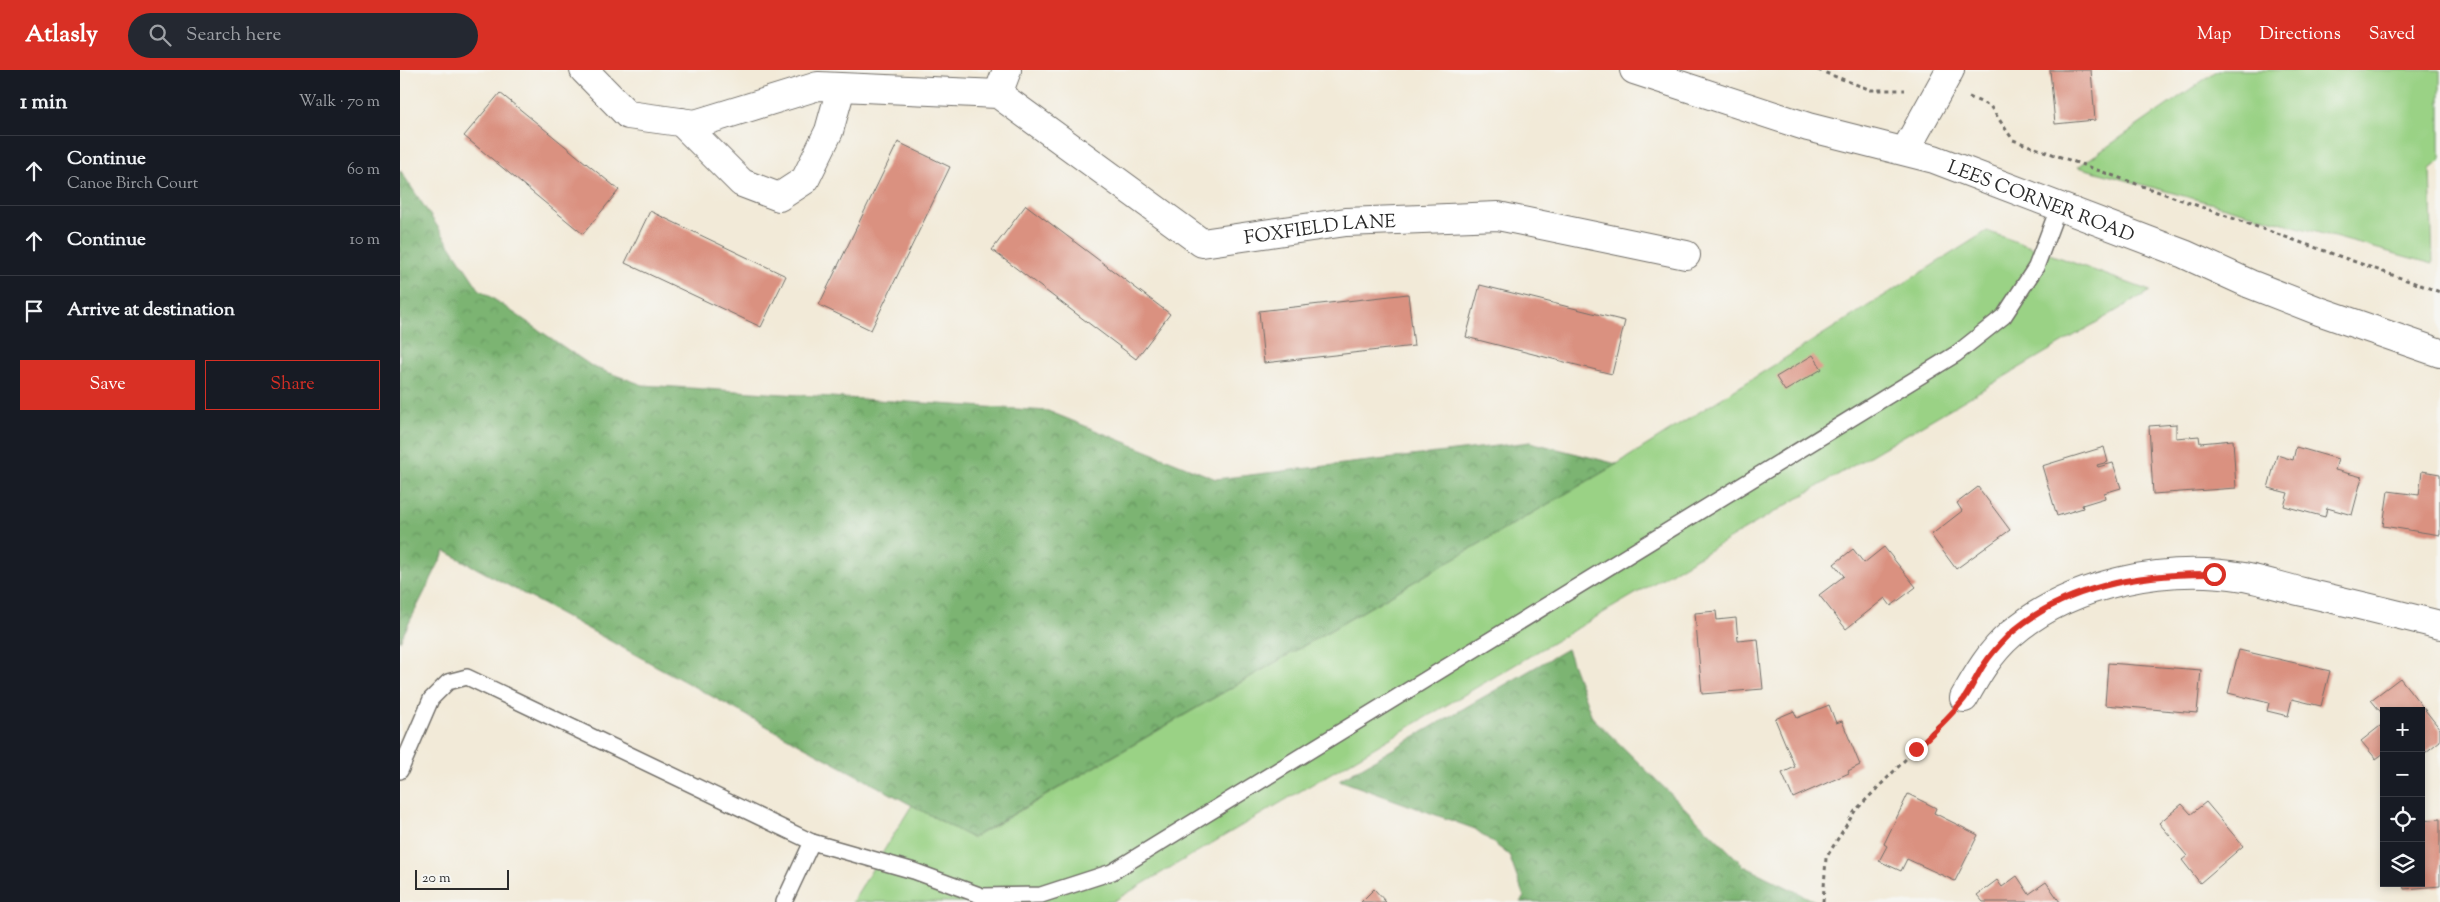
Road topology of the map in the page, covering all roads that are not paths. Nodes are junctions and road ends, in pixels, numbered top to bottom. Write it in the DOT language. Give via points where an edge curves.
graph roads {
  1 [pos="584,70"];
  2 [pos="1634,70"];
  3 [pos="1946,78"];
  4 [pos="1002,82"];
  5 [pos="841,88"];
  6 [pos="681,122"];
  7 [pos="1905,151"];
  8 [pos="2059,206"];
  9 [pos="1686,255"];
  10 [pos="2440,352"];
  11 [pos="2440,625"];
  12 [pos="1964,698"];
  13 [pos="400,771"];
  14 [pos="812,842"];
  15 [pos="784,902"];
  1 -- 6 [label="street, FOXFIELD LANE" via="628,115"];
  2 -- 7 [label="street, LEES CORNER ROAD" via="1808,127"];
  3 -- 7 [label="street"];
  4 -- 5 [label="street, FOXFIELD LANE"];
  4 -- 9 [label="street, FOXFIELD LANE" via="1202,243 1346,222 1498,216"];
  5 -- 6 [label="street, FOXFIELD LANE" via="818,86 695,124"];
  5 -- 6 [label="street" via="829,131 805,180 779,197 742,183"];
  7 -- 8 [label="street, LEES CORNER ROAD" via="1934,158"];
  8 -- 10 [label="street, LEES CORNER ROAD" via="2319,311"];
  8 -- 14 [label="lane" via="2036,267 2004,316 1956,354 1112,872 1040,896 982,896 914,871"];
  11 -- 12 [label="street" via="2244,578 2183,574 2151,576 2092,589 2039,612 2010,635 1984,664"];
  13 -- 14 [label="lane" via="431,699 448,682 467,677"];
  14 -- 15 [label="lane"];
}
